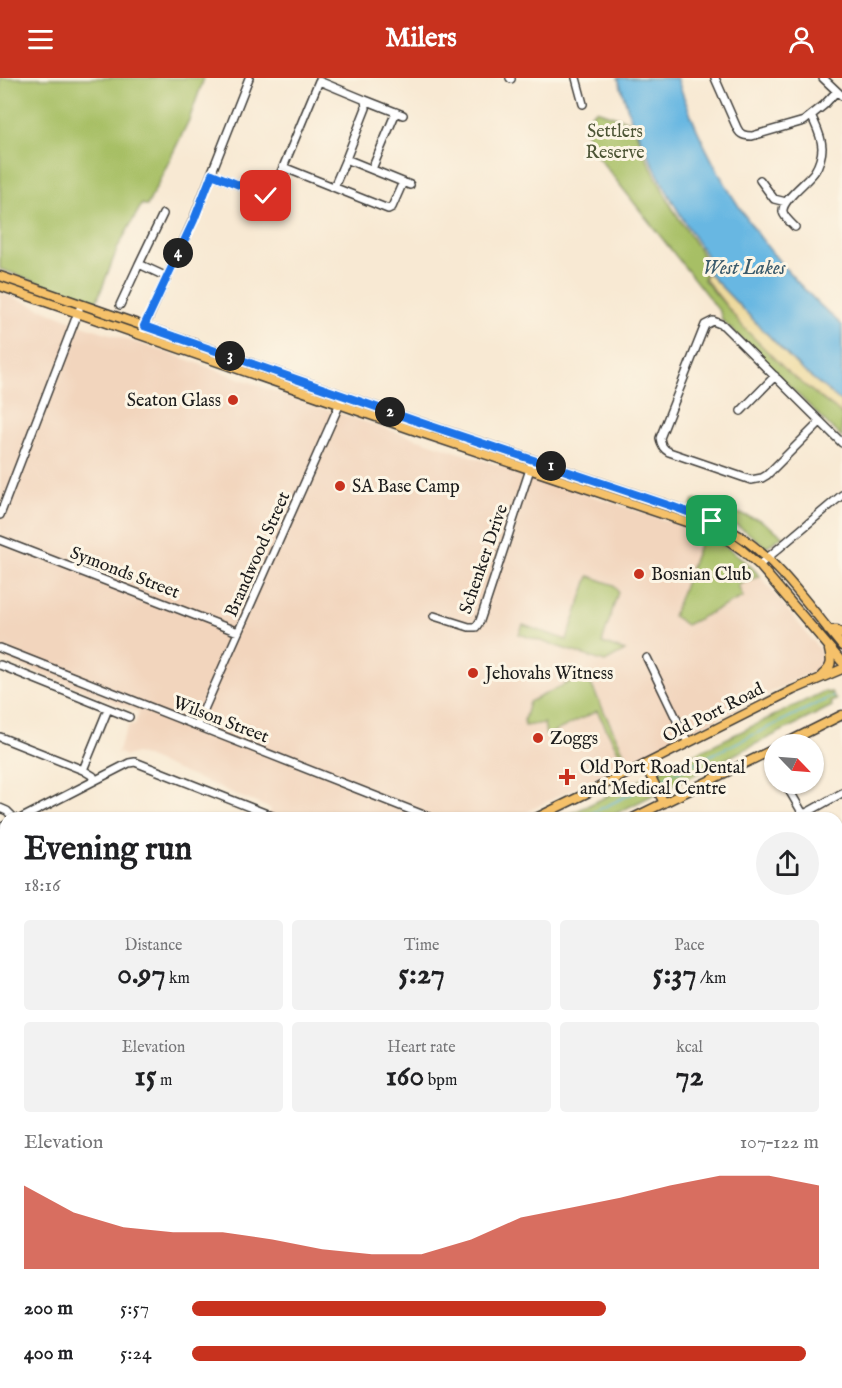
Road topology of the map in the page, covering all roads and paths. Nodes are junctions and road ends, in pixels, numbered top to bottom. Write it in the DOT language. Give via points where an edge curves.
graph roads {
  1 [pos="249,78"];
  2 [pos="576,78"];
  3 [pos="715,78"];
  4 [pos="823,78"];
  5 [pos="839,94"];
  6 [pos="364,100"];
  7 [pos="583,104"];
  8 [pos="812,117"];
  9 [pos="346,159"];
  10 [pos="284,167"];
  11 [pos="372,170"];
  12 [pos="212,174"];
  13 [pos="760,180"];
  14 [pos="334,187"];
  15 [pos="786,202"];
  16 [pos="163,214"];
  17 [pos="795,227"];
  18 [pos="139,264"];
  19 [pos="0,276"];
  20 [pos="167,277"];
  21 [pos="0,286"];
  22 [pos="120,305"];
  23 [pos="80,308"];
  24 [pos="142,330"];
  25 [pos="775,376"];
  26 [pos="342,400"];
  27 [pos="741,411"];
  28 [pos="820,422"];
  29 [pos="842,443"];
  30 [pos="532,464"];
  31 [pos="842,495"];
  32 [pos="0,515"];
  33 [pos="0,540"];
  34 [pos="767,558"];
  35 [pos="759,565"];
  36 [pos="434,616"];
  37 [pos="828,630"];
  38 [pos="238,632"];
  39 [pos="842,634"];
  40 [pos="842,646"];
  41 [pos="828,647"];
  42 [pos="0,648"];
  43 [pos="647,658"];
  44 [pos="842,662"];
  45 [pos="0,666"];
  46 [pos="842,669"];
  47 [pos="817,679"];
  48 [pos="108,709"];
  49 [pos="842,715"];
  50 [pos="129,717"];
  51 [pos="197,725"];
  52 [pos="804,734"];
  53 [pos="0,737"];
  54 [pos="688,743"];
  55 [pos="764,754"];
  56 [pos="645,765"];
  57 [pos="83,770"];
  58 [pos="95,780"];
  59 [pos="792,794"];
  60 [pos="842,794"];
  61 [pos="664,803"];
  62 [pos="34,812"];
  63 [pos="253,812"];
  64 [pos="416,812"];
  65 [pos="548,812"];
  66 [pos="647,812"];
  67 [pos="803,812"];
  68 [pos="808,812"];
  1 -- 12 [label="street"];
  2 -- 7 [label="street"];
  3 -- 8 [label="street" via="736,128 746,136"];
  4 -- 5 [label="street"];
  5 -- 8 [label="street"];
  6 -- 9 [label="street" via="366,108"];
  6 -- 10 [label="street" via="318,81"];
  6 -- 11 [label="street" via="399,114"];
  8 -- 15 [label="street" via="821,142 819,165"];
  9 -- 11 [label="street"];
  9 -- 14 [label="street"];
  10 -- 12 [label="street" via="272,194 266,196"];
  10 -- 14 [label="street"];
  11 -- 14 [label="street" via="406,183 388,209"];
  12 -- 20 [label="street"];
  13 -- 15 [label="street" via="774,198"];
  15 -- 17 [label="street" via="784,213"];
  16 -- 18 [label="street"];
  18 -- 20 [label="street"];
  18 -- 22 [label="street"];
  19 -- 23 [label="main road"];
  20 -- 24 [label="street"];
  21 -- 23 [label="main road"];
  23 -- 24 [label="main road"];
  23 -- 32 [label="street"];
  24 -- 26 [label="main road"];
  25 -- 27 [label="street"];
  25 -- 28 [label="street"];
  25 -- 28 [label="street" via="723,325 708,322 660,438 662,447 752,480 767,475"];
  26 -- 30 [label="main road"];
  26 -- 38 [label="street, Brandwood Street"];
  28 -- 29 [label="street"];
  30 -- 34 [label="main road" via="712,521 739,535"];
  30 -- 35 [label="main road" via="707,529"];
  30 -- 36 [label="street, Schenker Drive" via="480,621 476,627 469,627"];
  31 -- 34 [label="street"];
  33 -- 38 [label="street, Symonds Street"];
  34 -- 35 [label="street"];
  34 -- 37 [label="main road"];
  35 -- 41 [label="main road"];
  37 -- 39 [label="main road"];
  37 -- 40 [label="main road"];
  38 -- 51 [label="street, Brandwood Street"];
  41 -- 44 [label="main road"];
  41 -- 47 [label="main road" via="828,669"];
  42 -- 51 [label="street, Wilson Street"];
  43 -- 54 [label="street"];
  45 -- 48 [label="street"];
  46 -- 47 [label="main road, Old Port Road"];
  47 -- 54 [label="main road, Old Port Road"];
  48 -- 50 [label="street"];
  48 -- 57 [label="street"];
  49 -- 52 [label="main road"];
  51 -- 64 [label="street, Wilson Street"];
  53 -- 57 [label="street"];
  54 -- 56 [label="main road, Old Port Road"];
  55 -- 61 [label="main road"];
  56 -- 61 [label="main road"];
  56 -- 65 [label="main road, Old Port Road"];
  57 -- 58 [label="street"];
  58 -- 62 [label="street"];
  58 -- 63 [label="street" via="135,762"];
  59 -- 67 [label="street"];
  60 -- 68 [label="street"];
  61 -- 66 [label="main road"];
}
